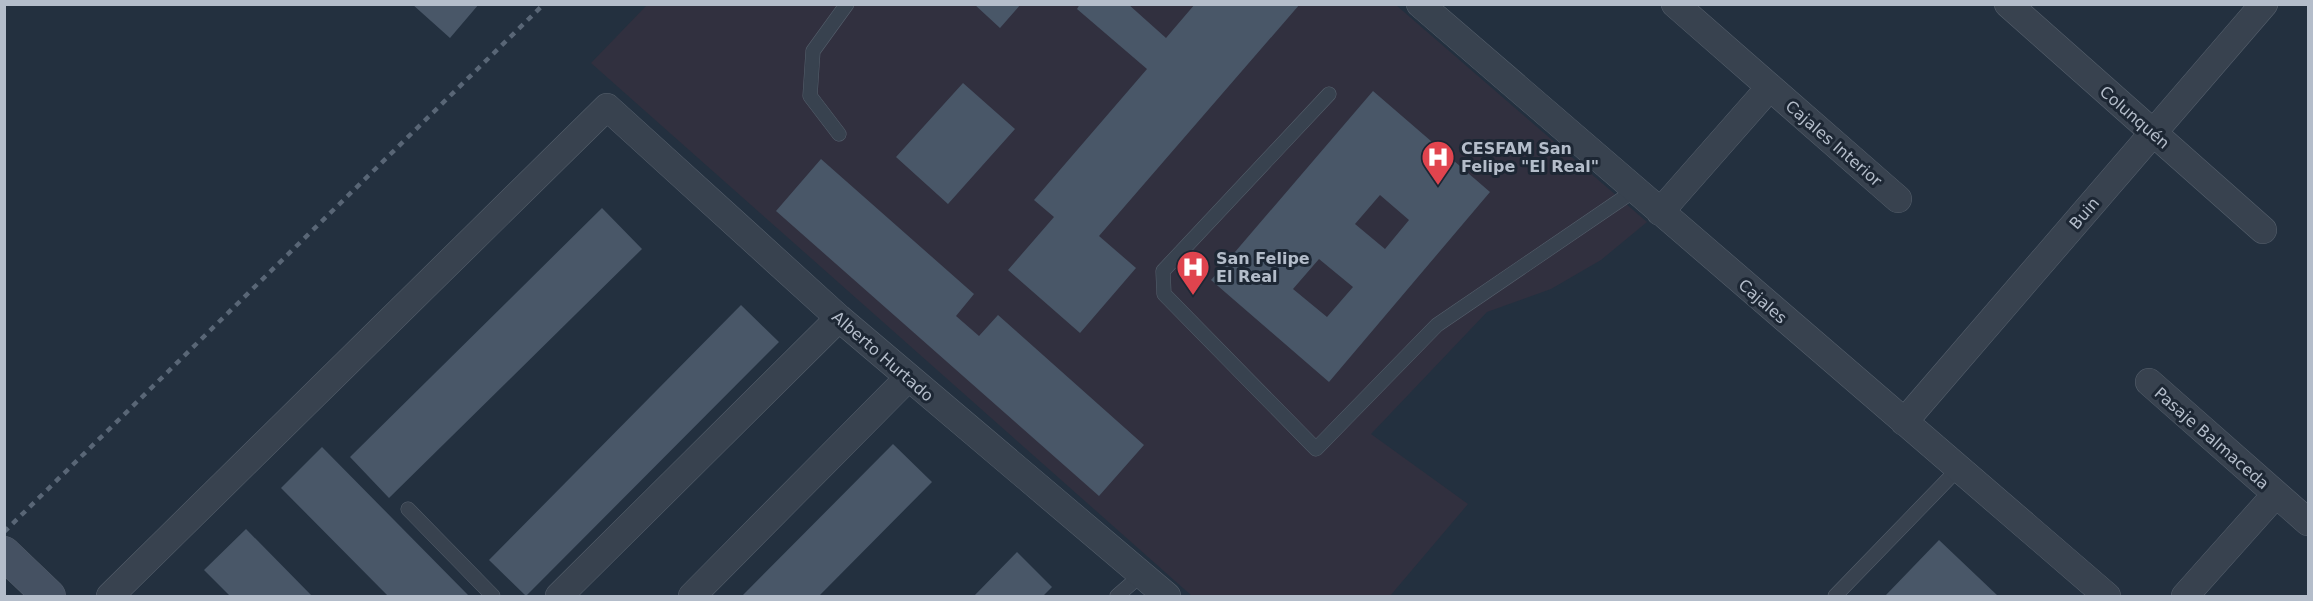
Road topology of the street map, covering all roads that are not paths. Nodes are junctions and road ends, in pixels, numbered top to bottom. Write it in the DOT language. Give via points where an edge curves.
graph roads {
  1 [pos="847,4"];
  2 [pos="1420,4"];
  3 [pos="1675,4"];
  4 [pos="2008,4"];
  5 [pos="2264,4"];
  6 [pos="1770,87"];
  7 [pos="1329,94"];
  8 [pos="2153,133"];
  9 [pos="839,134"];
  10 [pos="1635,190"];
  11 [pos="1898,199"];
  12 [pos="1660,212"];
  13 [pos="2263,230"];
  14 [pos="839,318"];
  15 [pos="908,378"];
  16 [pos="2148,382"];
  17 [pos="1904,422"];
  18 [pos="1958,469"];
  19 [pos="2276,494"];
  20 [pos="408,509"];
  21 [pos="2308,522"];
  22 [pos="4,552"];
  23 [pos="1141,575"];
  24 [pos="49,597"];
  25 [pos="110,597"];
  26 [pos="493,597"];
  27 [pos="559,597"];
  28 [pos="692,597"];
  29 [pos="1117,597"];
  30 [pos="1167,597"];
  31 [pos="1835,597"];
  32 [pos="2107,597"];
  33 [pos="2185,597"];
  1 -- 9 [label="lane" via="813,51 810,96"];
  2 -- 10 [label="street, Cajales"];
  3 -- 6 [label="street, Cajales Interior"];
  4 -- 8 [label="street, Colunquén"];
  5 -- 8 [label="street, Buin"];
  6 -- 11 [label="street, Cajales Interior"];
  6 -- 12 [label="street, Cajales Interior"];
  7 -- 10 [label="lane" via="1163,271 1164,294 1316,449 1437,325"];
  8 -- 13 [label="street, Colunquén"];
  8 -- 17 [label="street, Buin"];
  10 -- 12 [label="street, Cajales"];
  12 -- 17 [label="street, Cajales"];
  14 -- 15 [label="street, Alberto Hurtado"];
  14 -- 25 [label="street, Alberto Hurtado" via="607,107"];
  14 -- 27 [label="street"];
  15 -- 23 [label="street, Alberto Hurtado"];
  15 -- 28 [label="street"];
  16 -- 19 [label="street, Pasaje Balmaceda"];
  17 -- 18 [label="street, Cajales"];
  18 -- 31 [label="lane"];
  18 -- 32 [label="street, Cajales"];
  19 -- 21 [label="street, Pasaje Balmaceda"];
  19 -- 33 [label="street, Pasaje Balmaceda"];
  20 -- 26 [label="lane"];
  22 -- 24 [label="street"];
  23 -- 29 [label="lane"];
  23 -- 30 [label="street, Alberto Hurtado"];
}
